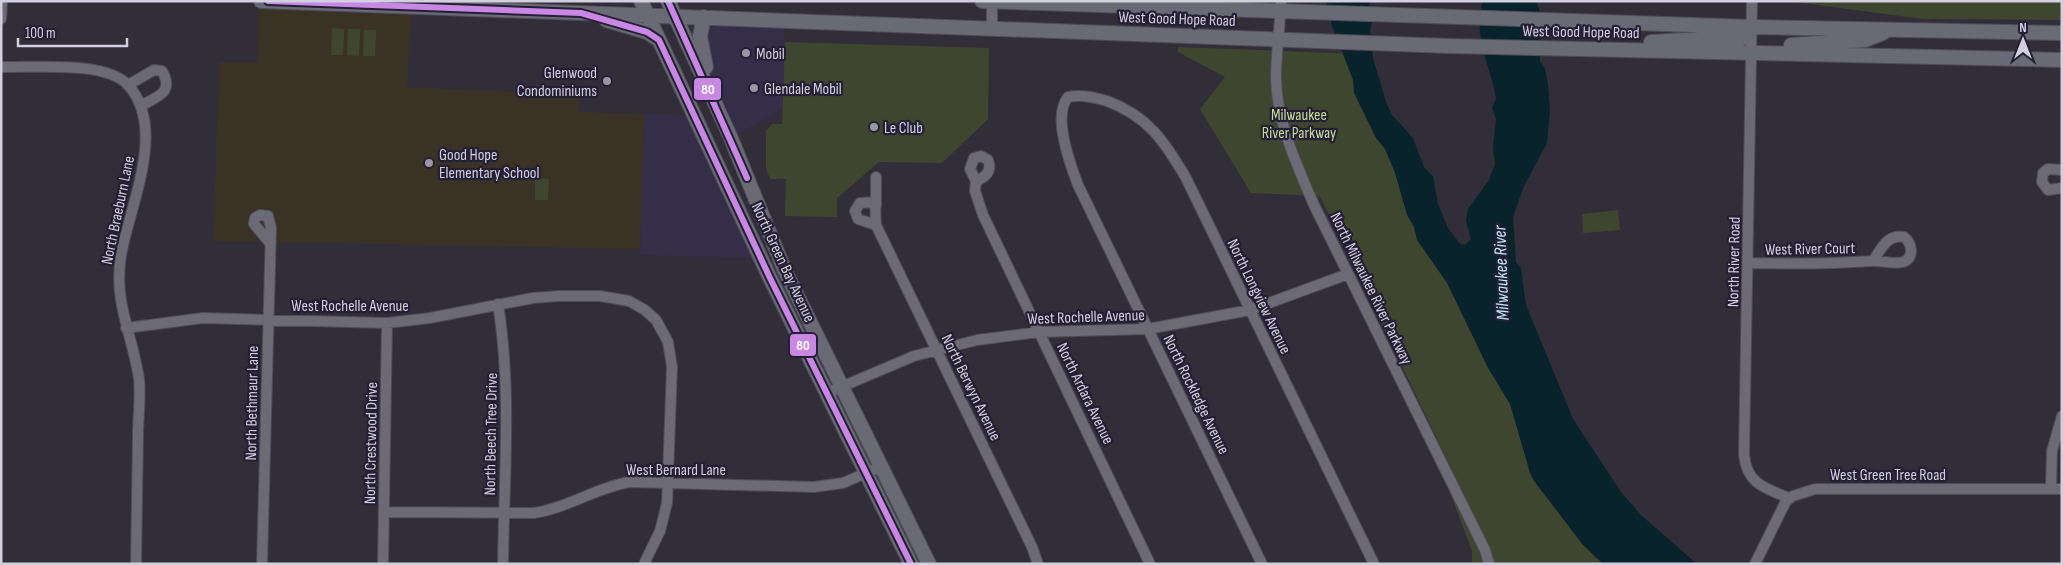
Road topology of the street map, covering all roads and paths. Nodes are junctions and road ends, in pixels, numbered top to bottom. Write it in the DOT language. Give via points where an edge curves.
graph roads {
  1 [pos="2,1"];
  2 [pos="261,1"];
  3 [pos="641,1"];
  4 [pos="668,1"];
  5 [pos="982,1"];
  6 [pos="992,1"];
  7 [pos="1752,1"];
  8 [pos="1281,6"];
  9 [pos="582,13"];
  10 [pos="648,16"];
  11 [pos="676,16"];
  12 [pos="704,17"];
  13 [pos="1,19"];
  14 [pos="1752,27"];
  15 [pos="992,28"];
  16 [pos="1892,30"];
  17 [pos="2062,34"];
  18 [pos="1278,39"];
  19 [pos="659,40"];
  20 [pos="1611,49"];
  21 [pos="1750,53"];
  22 [pos="2062,60"];
  23 [pos="1,67"];
  24 [pos="128,85"];
  25 [pos="1068,97"];
  26 [pos="142,106"];
  27 [pos="721,116"];
  28 [pos="2062,170"];
  29 [pos="876,178"];
  30 [pos="976,180"];
  31 [pos="2062,188"];
  32 [pos="876,206"];
  33 [pos="876,225"];
  34 [pos="270,243"];
  35 [pos="1873,261"];
  36 [pos="1748,263"];
  37 [pos="1348,274"];
  38 [pos="498,304"];
  39 [pos="1250,310"];
  40 [pos="268,320"];
  41 [pos="387,323"];
  42 [pos="126,328"];
  43 [pos="1148,329"];
  44 [pos="1039,332"];
  45 [pos="936,350"];
  46 [pos="842,386"];
  47 [pos="828,393"];
  48 [pos="2062,416"];
  49 [pos="880,467"];
  50 [pos="866,473"];
  51 [pos="669,482"];
  52 [pos="2051,488"];
  53 [pos="2062,489"];
  54 [pos="1789,498"];
  55 [pos="384,512"];
  56 [pos="504,514"];
  57 [pos="136,564"];
  58 [pos="262,564"];
  59 [pos="383,564"];
  60 [pos="503,564"];
  61 [pos="644,564"];
  62 [pos="911,564"];
  63 [pos="928,564"];
  64 [pos="1038,564"];
  65 [pos="1150,564"];
  66 [pos="1262,564"];
  67 [pos="1374,564"];
  68 [pos="1489,564"];
  69 [pos="1755,564"];
  1 -- 13 [label="street"];
  2 -- 9 [label="main road, West Good Hope Road"];
  3 -- 10 [label="main road, North Green Bay Avenue"];
  4 -- 11 [label="main road, North Green Bay Avenue"];
  5 -- 6 [label="main road, West Good Hope Road"];
  6 -- 8 [label="main road, West Good Hope Road"];
  6 -- 15 [label="street"];
  7 -- 14 [label="street, North River Road"];
  8 -- 14 [label="main road, West Good Hope Road" via="1326,12 1457,18"];
  8 -- 18 [label="street, North Milwaukee River Parkway"];
  9 -- 10 [label="main road, West Good Hope Road"];
  9 -- 19 [label="main road" via="647,32"];
  10 -- 11 [label="main road, West Good Hope Road"];
  10 -- 19 [label="main road, North Green Bay Avenue"];
  11 -- 12 [label="main road, West Good Hope Road"];
  11 -- 27 [label="main road, North Green Bay Avenue"];
  12 -- 15 [label="main road, West Good Hope Road"];
  12 -- 27 [label="main road" via="700,26 700,42"];
  14 -- 16 [label="main road, West Good Hope Road"];
  14 -- 20 [label="main road" via="1738,40 1642,42"];
  14 -- 21 [label="street, North River Road"];
  15 -- 18 [label="main road, West Good Hope Road"];
  16 -- 17 [label="main road, West Good Hope Road"];
  16 -- 21 [label="main road" via="1864,40 1762,45"];
  18 -- 20 [label="main road, West Good Hope Road"];
  18 -- 37 [label="street, North Milwaukee River Parkway" via="1276,81 1287,135 1308,190"];
  19 -- 47 [label="main road, North Green Bay Avenue" via="770,278"];
  20 -- 21 [label="main road, West Good Hope Road"];
  21 -- 22 [label="main road, West Good Hope Road"];
  21 -- 36 [label="street, North River Road"];
  23 -- 24 [label="street, North Braeburn Lane" via="91,69 112,74"];
  24 -- 26 [label="street, North Braeburn Lane"];
  24 -- 26 [label="street" via="154,70 162,71 167,80 166,89"];
  25 -- 39 [label="street, North Longview Avenue" via="1093,97 1114,104 1142,118 1152,128 1186,178"];
  25 -- 43 [label="street, North Rockledge Avenue" via="1064,103 1063,118 1068,158 1078,186"];
  26 -- 42 [label="street, North Braeburn Lane" via="146,128 143,162 118,281"];
  27 -- 46 [label="main road, North Green Bay Avenue" via="785,271"];
  28 -- 31 [label="street" via="2048,169 2043,173 2042,182 2048,190"];
  29 -- 32 [label="street, North Berwyn Avenue"];
  30 -- 44 [label="street, North Ardara Avenue" via="975,191 983,215"];
  32 -- 33 [label="street, North Berwyn Avenue"];
  32 -- 33 [label="street" via="871,201 864,202 855,211 858,219"];
  33 -- 45 [label="street, North Berwyn Avenue"];
  34 -- 40 [label="street, North Bethmaur Lane"];
  35 -- 36 [label="street, West River Court" via="1842,264"];
  36 -- 54 [label="street, North River Road" via="1745,463 1757,483"];
  37 -- 39 [label="street, West Rochelle Avenue"];
  37 -- 68 [label="street, North Milwaukee River Parkway" via="1485,550"];
  38 -- 41 [label="street, West Rochelle Avenue"];
  38 -- 51 [label="street, West Rochelle Avenue" via="559,296 610,296 638,305 656,320 668,342 672,368"];
  38 -- 56 [label="street, North Beech Tree Drive" via="506,377"];
  39 -- 43 [label="street, West Rochelle Avenue"];
  39 -- 67 [label="street, North Longview Avenue"];
  40 -- 41 [label="street, West Rochelle Avenue"];
  40 -- 42 [label="street, West Rochelle Avenue" via="203,318"];
  40 -- 58 [label="street, North Bethmaur Lane"];
  41 -- 55 [label="street, North Crestwood Drive"];
  42 -- 57 [label="street, North Braeburn Lane" via="139,379"];
  43 -- 44 [label="street, West Rochelle Avenue"];
  43 -- 66 [label="street, North Rockledge Avenue"];
  44 -- 45 [label="street, West Rochelle Avenue" via="977,340"];
  44 -- 65 [label="street, North Ardara Avenue"];
  45 -- 46 [label="street, West Rochelle Avenue" via="887,366"];
  45 -- 64 [label="street, North Berwyn Avenue"];
  46 -- 47 [label="street, West Rochelle Avenue"];
  46 -- 49 [label="main road, North Green Bay Avenue"];
  47 -- 50 [label="main road, North Green Bay Avenue"];
  48 -- 52 [label="street" via="2052,451"];
  49 -- 50 [label="street, West Bernard Lane"];
  49 -- 63 [label="main road, North Green Bay Avenue"];
  50 -- 51 [label="street, West Bernard Lane" via="843,482 814,487"];
  50 -- 62 [label="main road, North Green Bay Avenue"];
  51 -- 56 [label="street, West Bernard Lane" via="614,484 558,508"];
  51 -- 61 [label="street" via="664,519"];
  52 -- 53 [label="street, West Green Tree Road"];
  52 -- 54 [label="street, West Green Tree Road" via="1828,488"];
  54 -- 69 [label="street"];
  55 -- 56 [label="street, West Bernard Lane"];
  55 -- 59 [label="street, North Crestwood Drive"];
  56 -- 60 [label="street, North Beech Tree Drive"];
}
